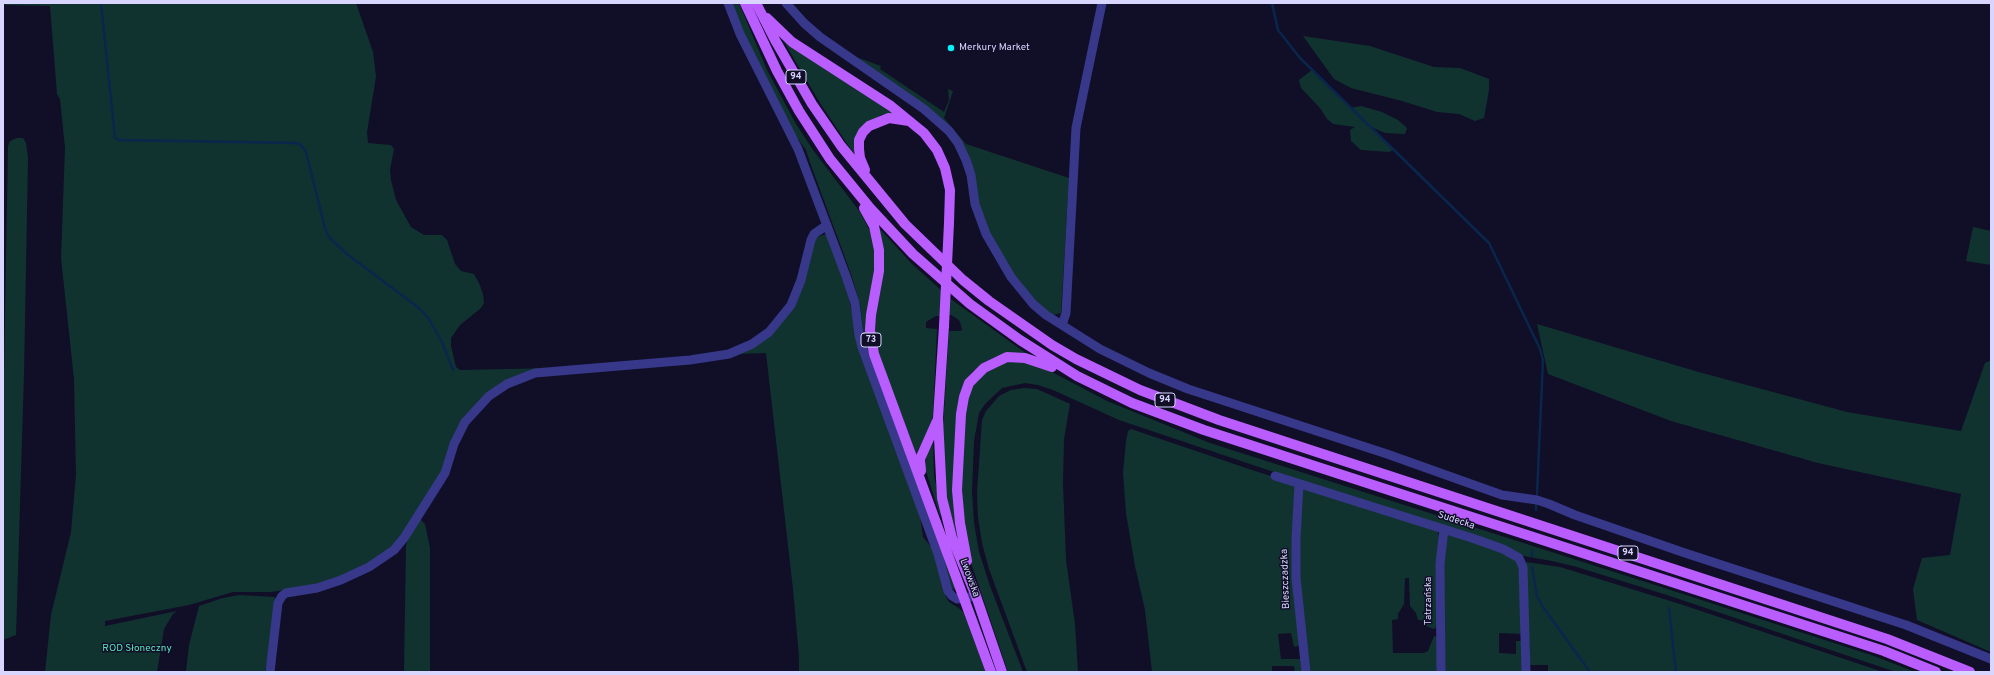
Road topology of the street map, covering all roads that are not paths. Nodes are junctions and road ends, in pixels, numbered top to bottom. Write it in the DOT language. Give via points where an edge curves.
graph roads {
  1 [pos="728,3"];
  2 [pos="745,3"];
  3 [pos="786,3"];
  4 [pos="1102,3"];
  5 [pos="756,4"];
  6 [pos="911,122"];
  7 [pos="851,185"];
  8 [pos="878,192"];
  9 [pos="827,225"];
  10 [pos="1062,325"];
  11 [pos="1077,376"];
  12 [pos="938,418"];
  13 [pos="1275,476"];
  14 [pos="1300,484"];
  15 [pos="926,493"];
  16 [pos="1444,529"];
  17 [pos="976,596"];
  18 [pos="964,599"];
  19 [pos="1991,660"];
  20 [pos="270,672"];
  21 [pos="991,672"];
  22 [pos="1002,672"];
  23 [pos="1306,672"];
  24 [pos="1441,672"];
  25 [pos="1526,672"];
  26 [pos="1936,672"];
  27 [pos="1970,672"];
  1 -- 9 [label="street" via="740,34 796,143"];
  2 -- 7 [label="main road, 73" via="799,111 830,159"];
  3 -- 10 [label="street" via="820,37 914,101 949,131 966,160 980,220 1004,265 1033,304"];
  4 -- 10 [label="street" via="1076,128 1066,313"];
  5 -- 6 [label="main road" via="792,42"];
  5 -- 8 [label="main road, 94" via="812,104"];
  6 -- 8 [label="main road" via="889,118 877,122 863,132 859,140 860,158 864,169"];
  6 -- 12 [label="main road, bridge" via="931,141 939,153 950,190"];
  7 -- 11 [label="main road, 94" via="890,230 944,282 991,320"];
  7 -- 15 [label="main road, 73" via="874,226 878,239 879,271 871,315 871,343"];
  8 -- 27 [label="main road, 94" via="936,254 989,301 1052,345 1104,374 1140,390 1283,442 1887,639"];
  9 -- 18 [label="street" via="855,303 862,347 938,554 948,590 952,596"];
  9 -- 20 [label="street" via="814,234 811,240 801,280 790,305 768,332 752,344 729,354 690,360 535,373 507,384 495,392 465,422 445,473 394,550 369,567 341,580 282,596 278,603"];
  10 -- 19 [label="street" via="1125,362 1188,389 1502,495 1550,504 1685,553 1906,625"];
  11 -- 17 [label="main road" via="1025,358 1007,357 984,368 969,383 961,414 957,490 960,523"];
  11 -- 26 [label="main road, 94" via="1132,403 1211,432 1884,651"];
  12 -- 15 [label="main road" via="920,458"];
  12 -- 17 [label="main road" via="942,498 952,538"];
  13 -- 14 [label="street, Sudecka"];
  14 -- 16 [label="street, Sudecka"];
  14 -- 23 [label="street, Bieszczadzka" via="1296,578"];
  15 -- 18 [label="main road, Lwowska / 73"];
  16 -- 24 [label="street, Tatrzańska" via="1440,564"];
  16 -- 25 [label="street, Sudecka" via="1503,549 1519,558 1523,567"];
  17 -- 18 [label="street"];
  17 -- 22 [label="main road, Lwowska"];
  18 -- 21 [label="main road, Lwowska / 73"];
}
